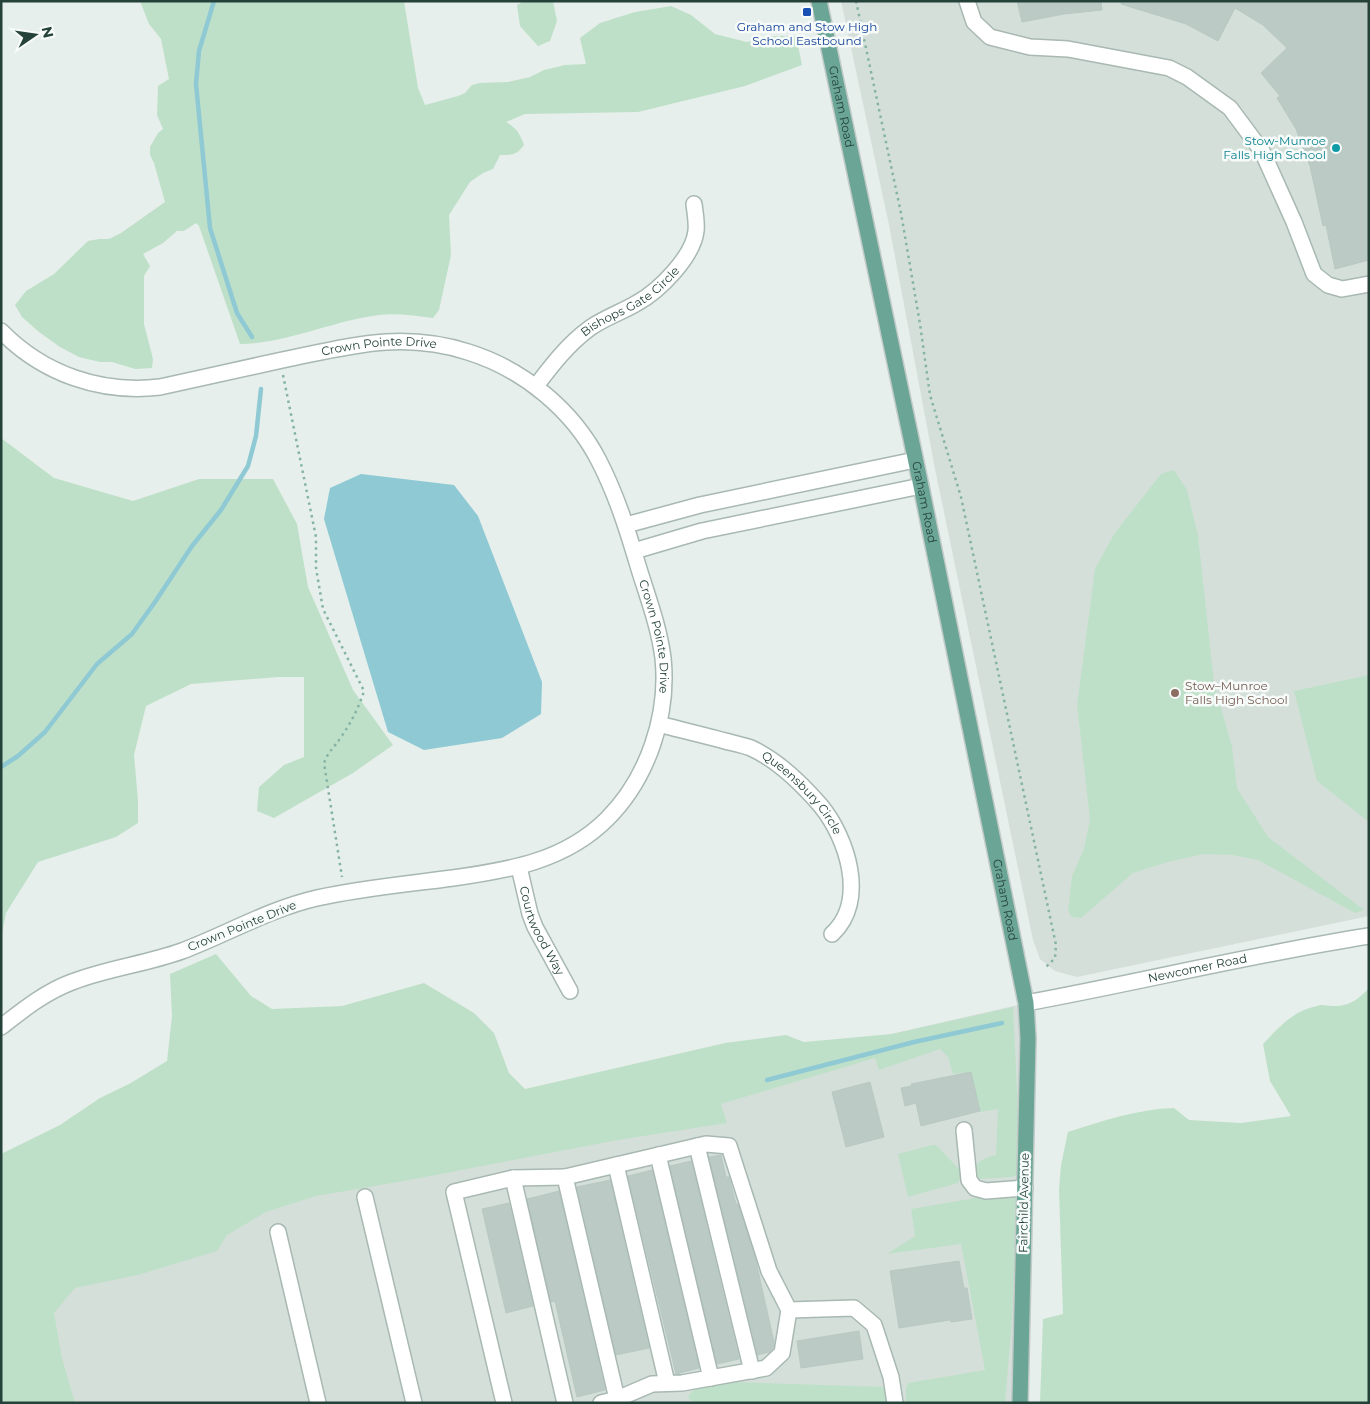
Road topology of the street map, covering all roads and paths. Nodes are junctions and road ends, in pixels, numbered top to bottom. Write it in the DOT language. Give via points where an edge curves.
graph roads {
  1 [pos="819,1"];
  2 [pos="856,1"];
  3 [pos="967,1"];
  4 [pos="694,204"];
  5 [pos="1369,284"];
  6 [pos="1,331"];
  7 [pos="283,375"];
  8 [pos="536,386"];
  9 [pos="915,460"];
  10 [pos="819,481"];
  11 [pos="921,486"];
  12 [pos="729,499"];
  13 [pos="824,506"];
  14 [pos="735,524"];
  15 [pos="626,525"];
  16 [pos="634,550"];
  17 [pos="659,724"];
  18 [pos="519,867"];
  19 [pos="342,877"];
  20 [pos="832,934"];
  21 [pos="1369,936"];
  22 [pos="1044,969"];
  23 [pos="570,991"];
  24 [pos="1026,1003"];
  25 [pos="1,1027"];
  26 [pos="964,1130"];
  27 [pos="698,1146"];
  28 [pos="658,1155"];
  29 [pos="616,1165"];
  30 [pos="565,1177"];
  31 [pos="513,1178"];
  32 [pos="1025,1188"];
  33 [pos="365,1197"];
  34 [pos="278,1232"];
  35 [pos="789,1310"];
  36 [pos="752,1371"];
  37 [pos="711,1378"];
  38 [pos="667,1384"];
  39 [pos="618,1398"];
  40 [pos="318,1403"];
  41 [pos="414,1403"];
  42 [pos="504,1403"];
  43 [pos="565,1403"];
  44 [pos="601,1403"];
  45 [pos="895,1403"];
  46 [pos="1020,1403"];
  1 -- 9 [label="main road, Graham Road"];
  2 -- 22 [label="path" via="901,213 930,395 961,497 1056,945 1055,958"];
  3 -- 5 [label="street" via="974,22 990,37 1169,68 1187,77 1230,108 1262,151 1314,274 1328,285 1342,289"];
  4 -- 8 [label="street, Bishops Gate Circle" via="694,241 674,271 646,298 600,322 571,343"];
  6 -- 8 [label="street, Crown Pointe Drive" via="14,344 55,371 108,387 160,387 352,345 386,341 413,341 468,352 494,362"];
  7 -- 19 [label="path" via="316,537 316,568 323,609 364,691 350,724 324,763"];
  8 -- 15 [label="street, Crown Pointe Drive" via="578,427 612,488"];
  9 -- 10 [label="street"];
  9 -- 11 [label="main road, Graham Road"];
  10 -- 12 [label="street"];
  10 -- 13 [label="street"];
  11 -- 13 [label="street"];
  11 -- 24 [label="main road, Graham Road"];
  12 -- 14 [label="street"];
  12 -- 15 [label="street"];
  13 -- 14 [label="street"];
  14 -- 16 [label="street"];
  15 -- 16 [label="street, Crown Pointe Drive"];
  16 -- 17 [label="street, Crown Pointe Drive" via="662,653 664,681"];
  17 -- 18 [label="street, Crown Pointe Drive" via="635,782 606,819 577,843"];
  17 -- 20 [label="street, Queensbury Circle" via="750,748 802,785 822,808 839,836 851,880 849,908"];
  18 -- 23 [label="street, Courtwood Way" via="535,927"];
  18 -- 25 [label="street, Crown Pointe Drive" via="339,893 276,910 165,957 69,983"];
  21 -- 24 [label="street, Newcomer Road" via="1294,948"];
  24 -- 32 [label="main road, Fairchild Avenue"];
  26 -- 32 [label="street" via="969,1180 975,1188 986,1191"];
  27 -- 28 [label="street"];
  27 -- 35 [label="street" via="729,1146 768,1271"];
  27 -- 36 [label="street"];
  28 -- 29 [label="street"];
  28 -- 37 [label="street"];
  29 -- 30 [label="street"];
  29 -- 38 [label="street"];
  30 -- 31 [label="street"];
  30 -- 39 [label="street"];
  31 -- 42 [label="street" via="454,1192"];
  31 -- 43 [label="street"];
  32 -- 46 [label="main road, Fairchild Avenue"];
  33 -- 41 [label="street"];
  34 -- 40 [label="street"];
  35 -- 36 [label="street" via="782,1353 766,1368"];
  35 -- 45 [label="street" via="854,1308 874,1325 891,1376"];
  36 -- 37 [label="street"];
  37 -- 38 [label="street"];
  38 -- 39 [label="street" via="652,1384"];
  39 -- 44 [label="street"];
}
